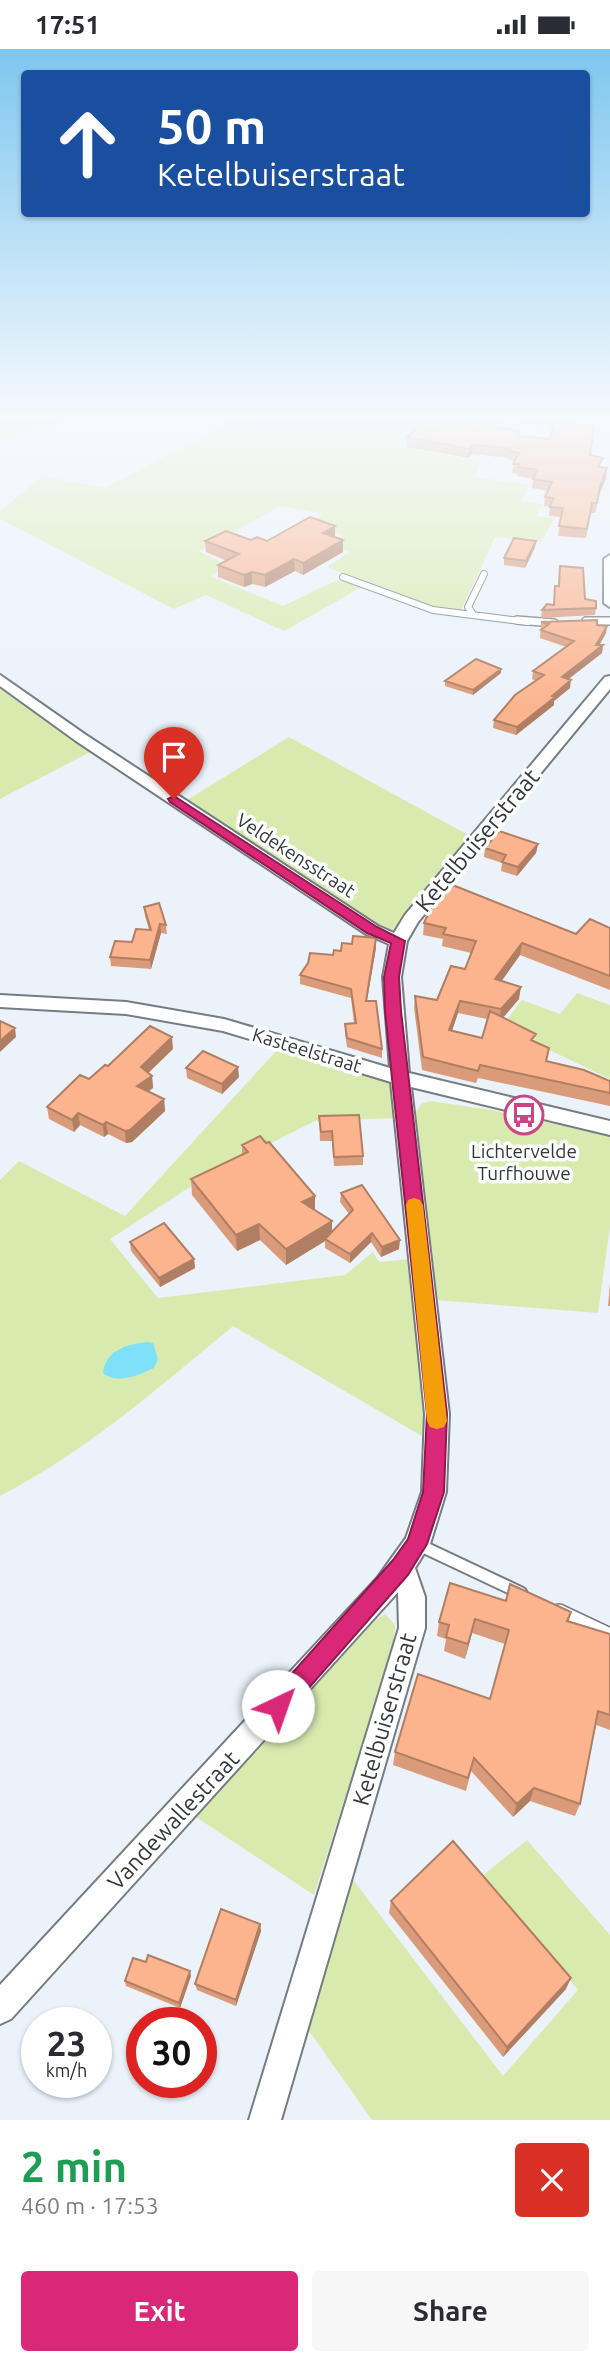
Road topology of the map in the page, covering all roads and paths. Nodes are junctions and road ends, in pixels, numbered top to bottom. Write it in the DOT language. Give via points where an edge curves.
graph roads {
  1 [pos="610,559"];
  2 [pos="484,573"];
  3 [pos="343,577"];
  4 [pos="610,603"];
  5 [pos="472,613"];
  6 [pos="580,621"];
  7 [pos="610,621"];
  8 [pos="567,622"];
  9 [pos="0,679"];
  10 [pos="610,680"];
  11 [pos="398,941"];
  12 [pos="0,1001"];
  13 [pos="400,1078"];
  14 [pos="610,1128"];
  15 [pos="409,1556"];
  16 [pos="610,1636"];
  17 [pos="0,2008"];
  18 [pos="265,2120"];
  1 -- 4 [label="street"];
  2 -- 5 [label="lane" via="468,607"];
  3 -- 5 [label="lane" via="433,610"];
  5 -- 8 [label="lane" via="539,624"];
  6 -- 7 [label="lane"];
  9 -- 11 [label="street, Veldekensstraat" via="81,738 372,930"];
  10 -- 11 [label="street, Ketelbuiserstraat" via="430,895"];
  11 -- 13 [label="street, Ketelbuiserstraat" via="392,977"];
  12 -- 13 [label="street, Kasteelstraat" via="126,1008 188,1018"];
  13 -- 14 [label="street, Kasteelstraat"];
  13 -- 15 [label="street, Ketelbuiserstraat" via="437,1414 434,1492"];
  15 -- 16 [label="lane" via="543,1604"];
  15 -- 17 [label="street, Vandewallestraat" via="261,1725"];
  15 -- 18 [label="street, Ketelbuiserstraat" via="412,1628"];
}
